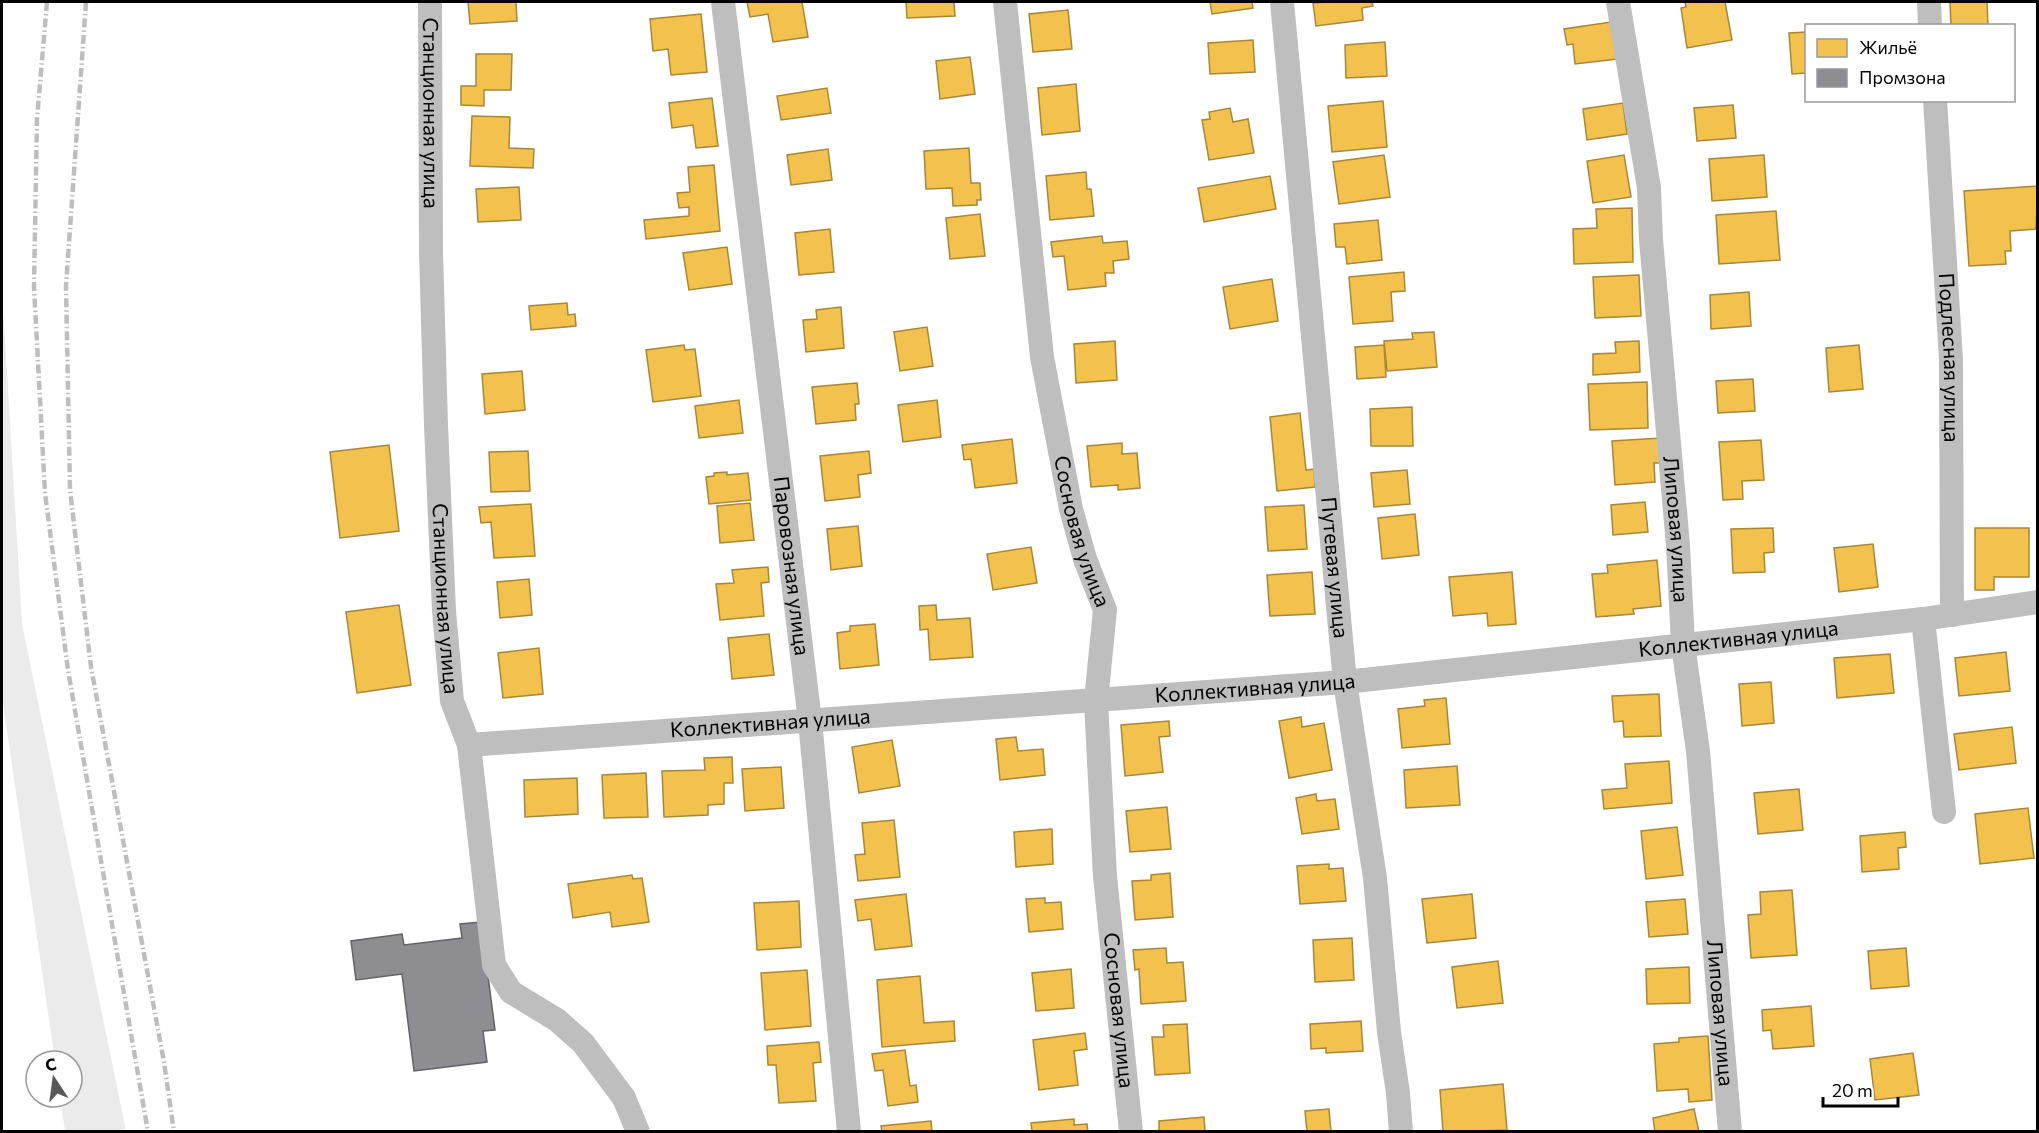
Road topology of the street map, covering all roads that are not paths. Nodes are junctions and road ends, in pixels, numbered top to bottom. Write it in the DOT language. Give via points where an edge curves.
graph roads {
  1 [pos="430,2"];
  2 [pos="723,2"];
  3 [pos="1005,2"];
  4 [pos="1282,2"];
  5 [pos="1618,2"];
  6 [pos="1929,2"];
  7 [pos="1930,24"];
  8 [pos="1935,102"];
  9 [pos="2037,602"];
  10 [pos="1952,615"];
  11 [pos="1923,619"];
  12 [pos="1683,645"];
  13 [pos="1345,682"];
  14 [pos="1096,701"];
  15 [pos="810,721"];
  16 [pos="469,745"];
  17 [pos="1944,812"];
  18 [pos="638,1131"];
  19 [pos="849,1131"];
  20 [pos="1131,1131"];
  21 [pos="1401,1131"];
  22 [pos="1730,1131"];
  1 -- 16 [label="street, Станционная улица" via="431,264 444,611 452,701"];
  2 -- 15 [label="street, Паровозная улица"];
  3 -- 14 [label="street, Сосновая улица" via="1042,357 1071,509 1105,610"];
  4 -- 13 [label="street, Путевая улица"];
  5 -- 12 [label="street, Липовая улица" via="1649,188"];
  6 -- 7 [label="street"];
  8 -- 10 [label="street, Подлесная улица" via="1951,360"];
  9 -- 10 [label="street, Коллективная улица"];
  10 -- 11 [label="street, Коллективная улица"];
  11 -- 12 [label="street, Коллективная улица"];
  11 -- 17 [label="street"];
  12 -- 13 [label="street, Коллективная улица"];
  12 -- 22 [label="street, Липовая улица" via="1698,751"];
  13 -- 14 [label="street, Коллективная улица"];
  13 -- 21 [label="street, Путевая улица" via="1374,878"];
  14 -- 15 [label="street, Коллективная улица"];
  14 -- 20 [label="street, Сосновая улица" via="1105,876"];
  15 -- 16 [label="street, Коллективная улица"];
  15 -- 19 [label="street, Паровозная улица"];
  16 -- 18 [label="street, Станционная улица" via="494,965 511,992 557,1020 583,1042 624,1098"];
}
